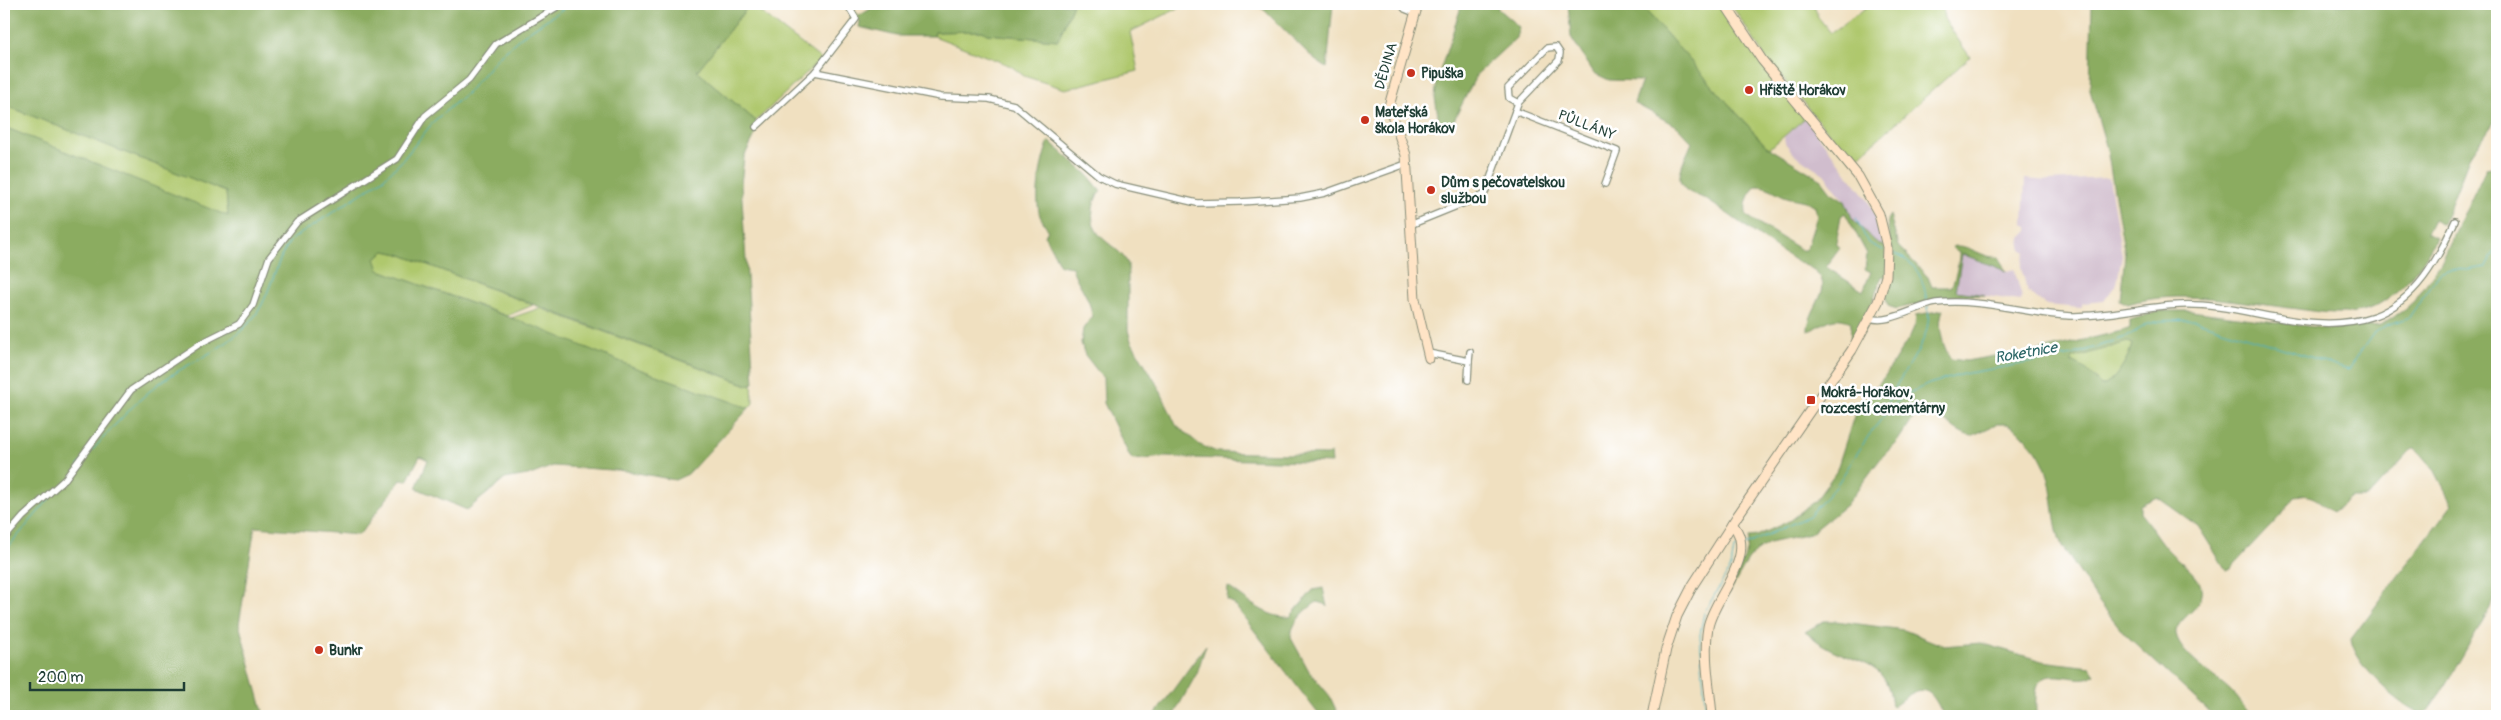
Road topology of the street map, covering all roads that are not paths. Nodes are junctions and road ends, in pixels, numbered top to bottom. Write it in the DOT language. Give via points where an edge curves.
graph roads {
  1 [pos="562,4"];
  2 [pos="847,4"];
  3 [pos="1401,4"];
  4 [pos="1725,4"];
  5 [pos="1416,8"];
  6 [pos="815,72"];
  7 [pos="1518,103"];
  8 [pos="1515,111"];
  9 [pos="756,127"];
  10 [pos="1406,164"];
  11 [pos="1605,184"];
  12 [pos="2454,221"];
  13 [pos="1410,225"];
  14 [pos="1871,318"];
  15 [pos="1470,352"];
  16 [pos="1429,356"];
  17 [pos="1469,362"];
  18 [pos="1468,380"];
  19 [pos="1732,524"];
  20 [pos="4,539"];
  21 [pos="1652,716"];
  22 [pos="1712,716"];
  1 -- 20 [label="street" via="496,44 469,80 425,116 397,159 297,222 270,258 253,305 239,324 201,343 131,390 66,479 23,517"];
  2 -- 6 [label="street" via="856,19"];
  3 -- 5 [label="street" via="1405,9"];
  4 -- 14 [label="street" via="1762,60 1858,176 1879,214 1887,250 1884,282"];
  5 -- 10 [label="street, DĚDINA" via="1389,106"];
  6 -- 9 [label="street"];
  6 -- 10 [label="street" via="941,97 989,99 1014,105 1107,180 1197,203 1300,198"];
  7 -- 7 [label="street" via="1559,60 1559,50 1553,46 1547,48 1508,88 1510,98"];
  7 -- 8 [label="street"];
  8 -- 11 [label="street, PŮLLÁNY" via="1617,151"];
  8 -- 13 [label="street" via="1484,195"];
  10 -- 13 [label="street"];
  12 -- 14 [label="street" via="2430,268 2408,294 2387,310 2353,321 2311,322 2196,304 2077,316 1979,303 1933,304 1882,320"];
  13 -- 16 [label="street" via="1416,298"];
  14 -- 19 [label="street"];
  15 -- 17 [label="street"];
  16 -- 17 [label="street"];
  17 -- 18 [label="street"];
  19 -- 21 [label="street" via="1699,574 1677,616 1662,663"];
  19 -- 22 [label="street" via="1737,530 1740,546 1736,569 1708,626"];
}
